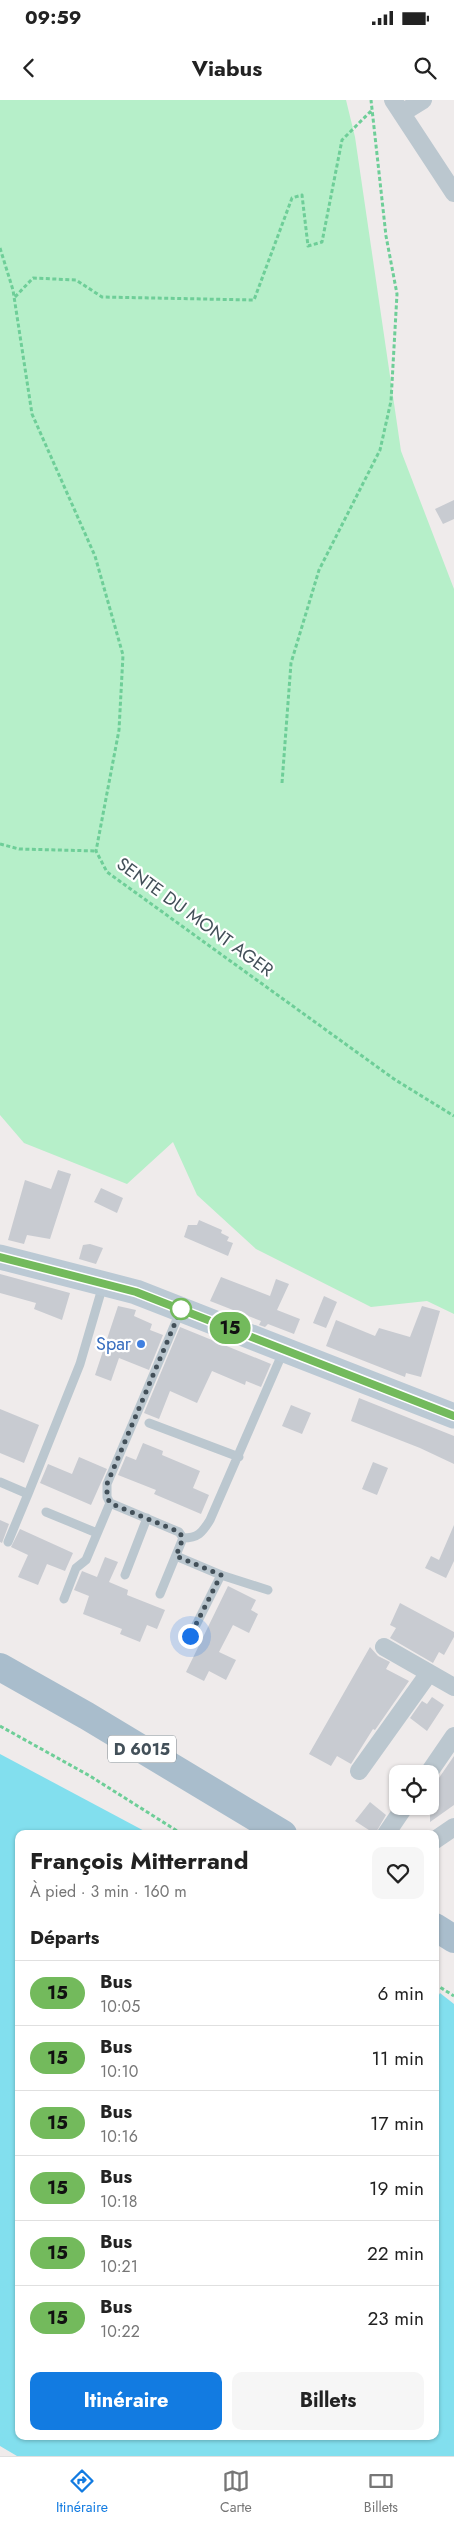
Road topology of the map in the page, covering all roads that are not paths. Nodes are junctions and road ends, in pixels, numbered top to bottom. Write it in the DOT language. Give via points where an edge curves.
graph roads {
  1 [pos="423,100"];
  2 [pos="398,107"];
  3 [pos="454,193"];
  4 [pos="0,1257"];
  5 [pos="103,1283"];
  6 [pos="181,1309"];
  7 [pos="284,1349"];
  8 [pos="454,1416"];
  9 [pos="149,1423"];
  10 [pos="239,1457"];
  11 [pos="0,1482"];
  12 [pos="28,1494"];
  13 [pos="110,1503"];
  14 [pos="46,1512"];
  15 [pos="146,1518"];
  16 [pos="97,1533"];
  17 [pos="183,1538"];
  18 [pos="8,1542"];
  19 [pos="176,1556"];
  20 [pos="125,1575"];
  21 [pos="221,1575"];
  22 [pos="268,1590"];
  23 [pos="160,1594"];
  24 [pos="64,1599"];
  25 [pos="190,1636"];
  26 [pos="384,1647"];
  27 [pos="0,1667"];
  28 [pos="429,1673"];
  29 [pos="454,1687"];
  30 [pos="454,1736"];
  31 [pos="434,1765"];
  32 [pos="359,1771"];
  33 [pos="399,1815"];
  34 [pos="454,1827"];
  35 [pos="276,1830"];
  36 [pos="389,1830"];
  37 [pos="439,1837"];
  38 [pos="439,1930"];
  39 [pos="454,1939"];
  1 -- 2 [label="street"];
  2 -- 3 [label="street"];
  4 -- 5 [label="street"];
  5 -- 6 [label="street"];
  5 -- 12 [label="lane" via="80,1364"];
  6 -- 7 [label="street"];
  6 -- 13 [label="lane" via="107,1484"];
  7 -- 8 [label="street"];
  7 -- 10 [label="lane"];
  9 -- 10 [label="lane"];
  10 -- 17 [label="lane" via="202,1533 195,1538"];
  11 -- 12 [label="lane"];
  12 -- 18 [label="lane"];
  13 -- 15 [label="lane"];
  13 -- 16 [label="lane"];
  14 -- 16 [label="lane"];
  15 -- 17 [label="lane" via="179,1532"];
  15 -- 20 [label="lane"];
  16 -- 24 [label="lane" via="86,1560 76,1568"];
  17 -- 19 [label="lane"];
  19 -- 21 [label="lane"];
  19 -- 23 [label="lane"];
  21 -- 22 [label="lane"];
  21 -- 25 [label="lane"];
  26 -- 28 [label="street"];
  27 -- 35 [label="main road, D 6015"];
  28 -- 29 [label="street"];
  28 -- 32 [label="street"];
  30 -- 31 [label="street"];
  33 -- 36 [label="street"];
  34 -- 37 [label="street"];
  38 -- 39 [label="main road"];
}
